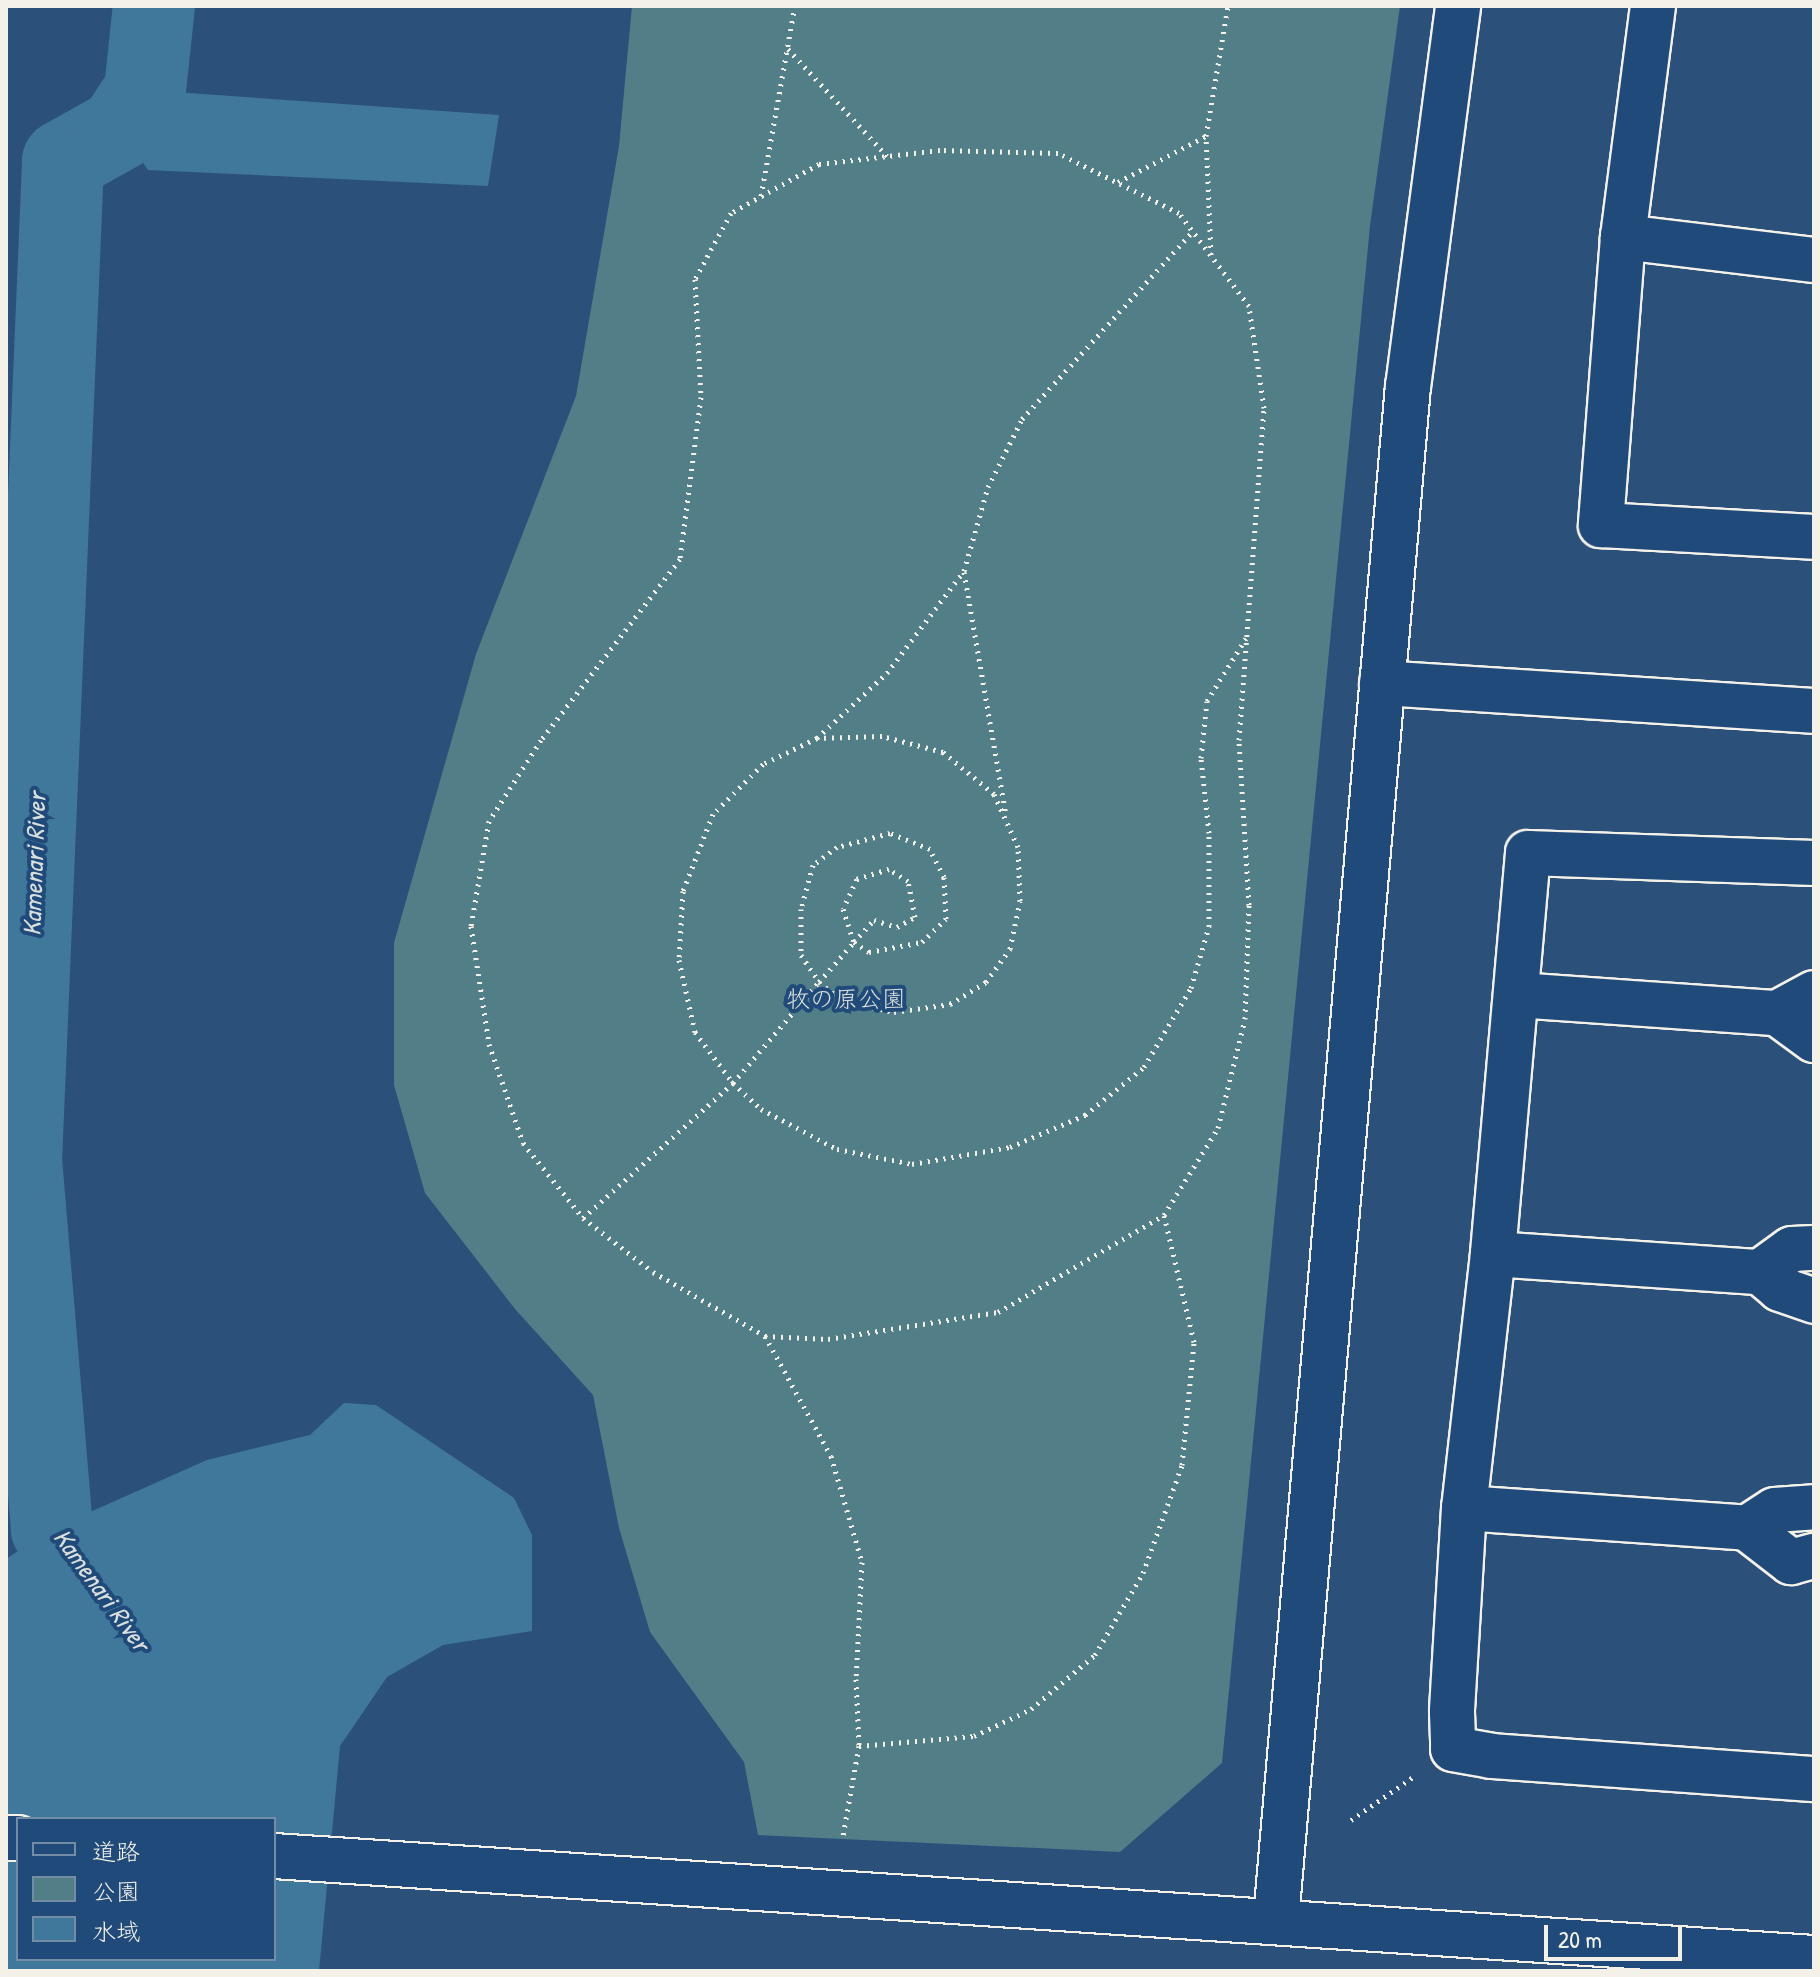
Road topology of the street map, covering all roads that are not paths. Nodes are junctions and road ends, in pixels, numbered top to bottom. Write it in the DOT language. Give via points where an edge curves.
graph roads {
  1 [pos="1458,6"];
  2 [pos="1653,6"];
  3 [pos="1623,237"];
  4 [pos="1814,260"];
  5 [pos="1814,537"];
  6 [pos="1382,683"];
  7 [pos="1814,711"];
  8 [pos="1814,863"];
  9 [pos="1517,995"];
  10 [pos="1795,1003"];
  11 [pos="1814,1040"];
  12 [pos="1814,1248"];
  13 [pos="1493,1254"];
  14 [pos="1760,1272"];
  15 [pos="1814,1301"];
  16 [pos="1814,1507"];
  17 [pos="1464,1508"];
  18 [pos="1747,1528"];
  19 [pos="1814,1556"];
  20 [pos="1814,1779"];
  21 [pos="276,1856"];
  22 [pos="1276,1919"];
  23 [pos="1814,1958"];
  1 -- 6 [label="street" via="1408,387"];
  2 -- 3 [label="street"];
  3 -- 4 [label="street"];
  3 -- 5 [label="street" via="1601,525"];
  6 -- 7 [label="street"];
  6 -- 22 [label="street"];
  8 -- 9 [label="street" via="1528,853"];
  9 -- 10 [label="street"];
  9 -- 13 [label="street"];
  10 -- 11 [label="street"];
  12 -- 14 [label="street" via="1792,1249"];
  13 -- 14 [label="street"];
  13 -- 17 [label="street"];
  14 -- 15 [label="street" via="1780,1289"];
  16 -- 18 [label="street" via="1798,1504 1775,1510"];
  17 -- 18 [label="street"];
  17 -- 20 [label="street" via="1453,1749"];
  18 -- 19 [label="street" via="1791,1562"];
  21 -- 22 [label="street"];
  22 -- 23 [label="street"];
}
